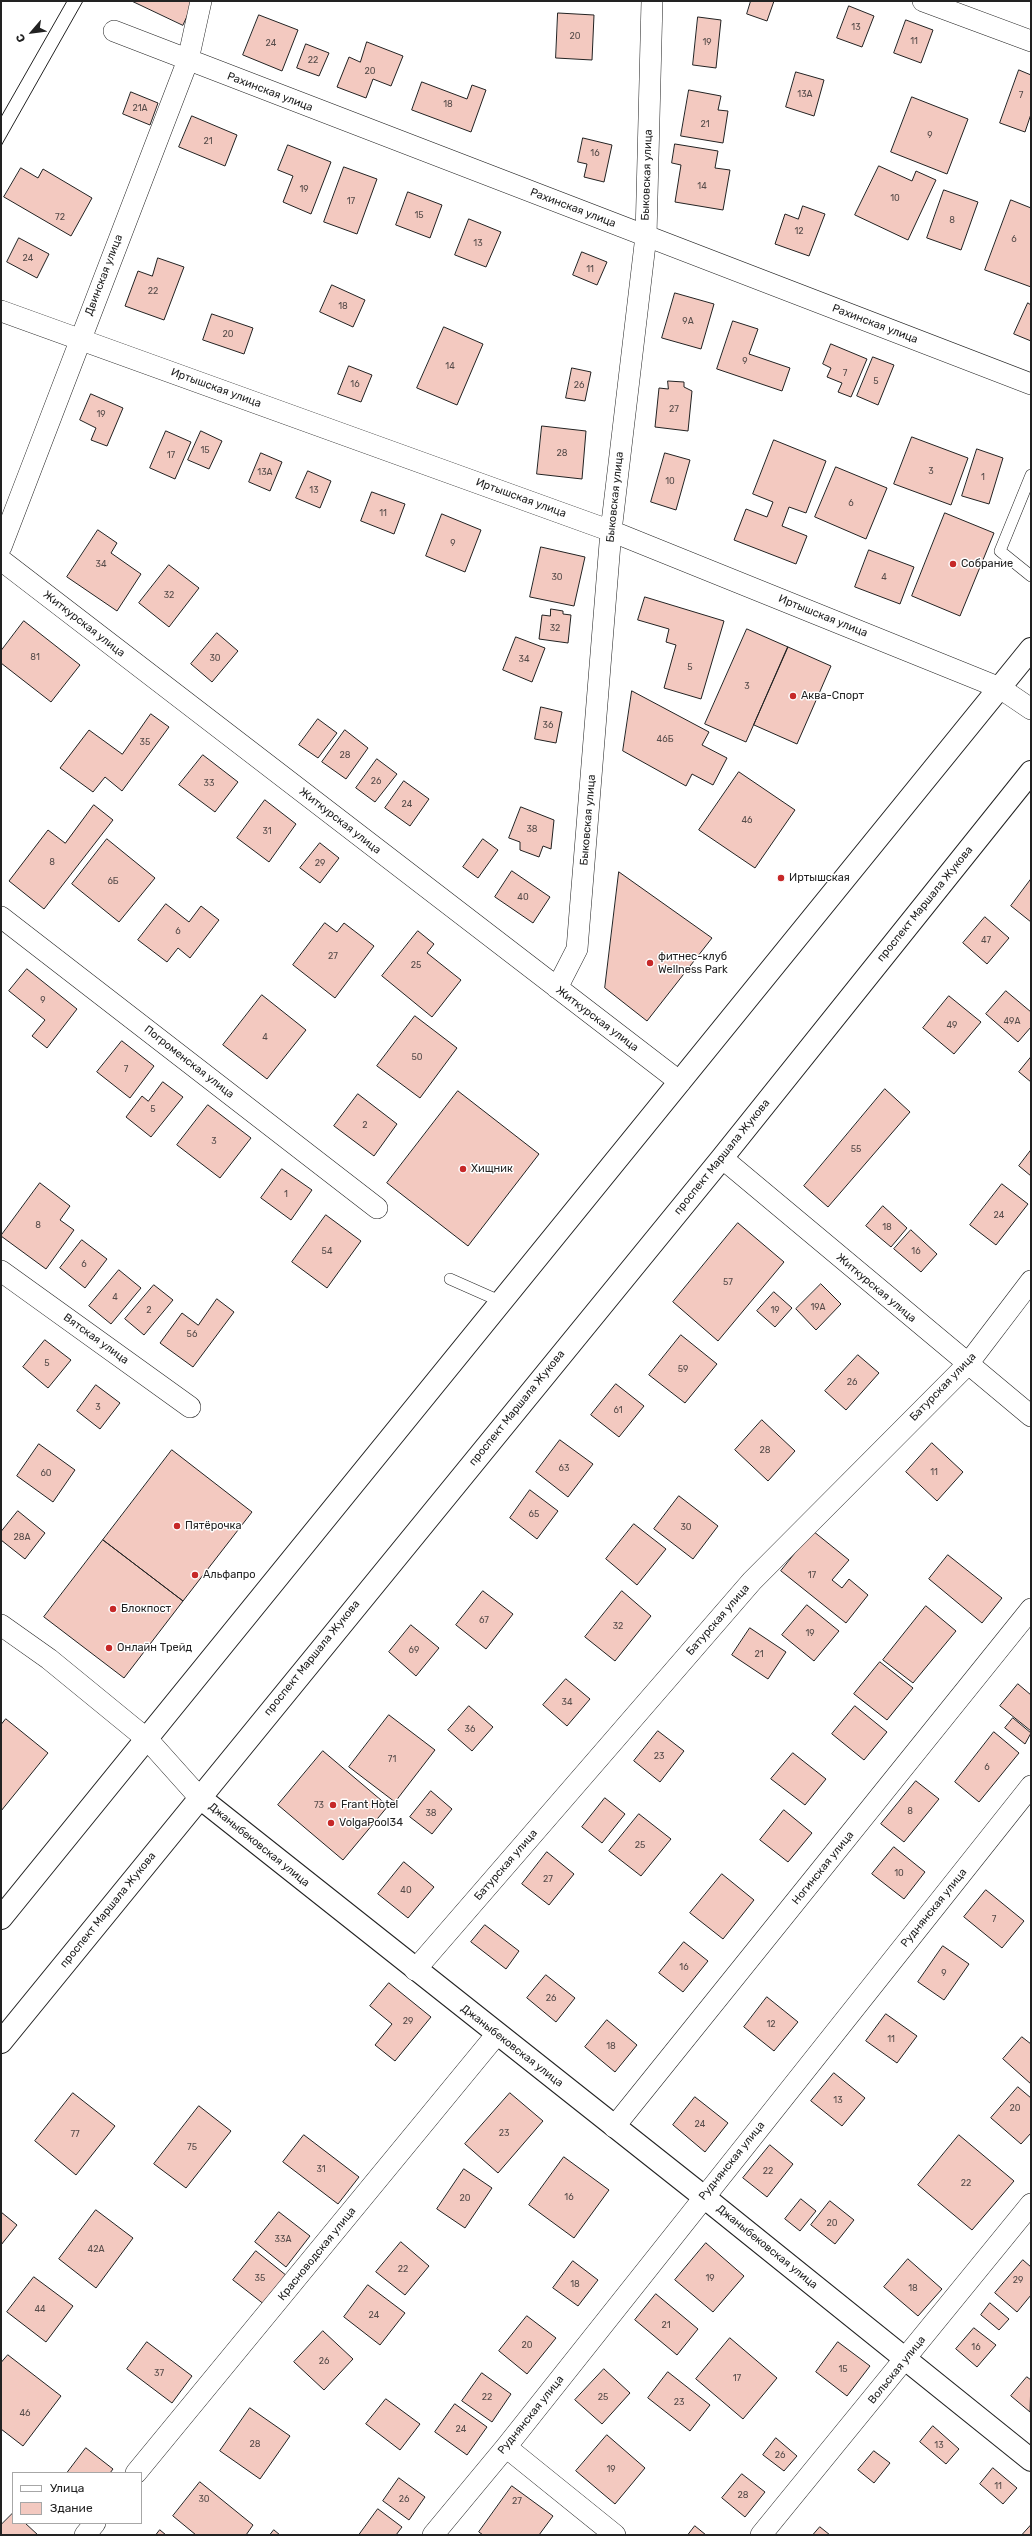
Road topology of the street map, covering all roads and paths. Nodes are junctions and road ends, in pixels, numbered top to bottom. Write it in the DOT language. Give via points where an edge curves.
graph roads {
  1 [pos="201,1"];
  2 [pos="652,1"];
  3 [pos="923,1"];
  4 [pos="114,31"];
  5 [pos="1031,41"];
  6 [pos="188,60"];
  7 [pos="646,236"];
  8 [pos="1,311"];
  9 [pos="80,338"];
  10 [pos="1031,384"];
  11 [pos="1031,475"];
  12 [pos="611,531"];
  13 [pos="1,547"];
  14 [pos="1,560"];
  15 [pos="1031,576"];
  16 [pos="1031,649"];
  17 [pos="1000,688"];
  18 [pos="1031,709"];
  19 [pos="1031,772"];
  20 [pos="1,917"];
  21 [pos="556,988"];
  22 [pos="680,1082"];
  23 [pos="722,1158"];
  24 [pos="377,1208"];
  25 [pos="1,1270"];
  26 [pos="450,1279"];
  27 [pos="1031,1281"];
  28 [pos="502,1302"];
  29 [pos="967,1365"];
  30 [pos="190,1407"];
  31 [pos="1031,1416"];
  32 [pos="1031,1609"];
  33 [pos="1,1625"];
  34 [pos="148,1740"];
  35 [pos="1031,1786"];
  36 [pos="199,1797"];
  37 [pos="1,1918"];
  38 [pos="415,1970"];
  39 [pos="497,2034"];
  40 [pos="1,2042"];
  41 [pos="614,2127"];
  42 [pos="704,2196"];
  43 [pos="1031,2204"];
  44 [pos="906,2360"];
  45 [pos="506,2447"];
  46 [pos="1031,2460"];
  47 [pos="137,2472"];
  48 [pos="94,2524"];
  49 [pos="85,2535"];
  50 [pos="432,2535"];
  51 [pos="615,2535"];
  52 [pos="761,2535"];
  1 -- 6 [label="street, Двинская улица"];
  2 -- 7 [label="street, Быковская улица"];
  3 -- 5 [label="street"];
  4 -- 6 [label="street, Рахинская улица"];
  6 -- 7 [label="street, Рахинская улица"];
  6 -- 9 [label="street, Двинская улица"];
  7 -- 10 [label="street, Рахинская улица"];
  7 -- 12 [label="street, Быковская улица"];
  8 -- 9 [label="street, Иртышская улица"];
  9 -- 12 [label="street, Иртышская улица"];
  9 -- 13 [label="street, Двинская улица"];
  11 -- 15 [label="lane" via="1000,551"];
  12 -- 17 [label="street, Иртышская улица"];
  12 -- 21 [label="street, Быковская улица" via="578,949"];
  14 -- 21 [label="street, Житкурская улица"];
  16 -- 17 [label="main road"];
  17 -- 18 [label="street, Иртышская улица"];
  17 -- 22 [label="main road"];
  19 -- 23 [label="main road, проспект Маршала Жукова"];
  20 -- 24 [label="street, Погроменская улица"];
  21 -- 22 [label="street, Житкурская улица"];
  22 -- 28 [label="main road"];
  23 -- 29 [label="street, Житкурская улица"];
  23 -- 36 [label="main road, проспект Маршала Жукова"];
  25 -- 30 [label="street, Вятская улица"];
  26 -- 28 [label="lane"];
  27 -- 29 [label="street, Батурская улица"];
  28 -- 34 [label="main road"];
  29 -- 31 [label="street, Житкурская улица"];
  29 -- 38 [label="street, Батурская улица" via="752,1580"];
  32 -- 41 [label="street, Ногинская улица"];
  33 -- 34 [label="street, Джаныбековская улица" via="49,1659"];
  34 -- 36 [label="street, Джаныбековская улица"];
  34 -- 37 [label="main road"];
  35 -- 42 [label="street, Руднянская улица"];
  36 -- 38 [label="main road, Джаныбековская улица"];
  36 -- 40 [label="main road, проспект Маршала Жукова"];
  38 -- 39 [label="main road, Джаныбековская улица"];
  39 -- 41 [label="main road, Джаныбековская улица"];
  39 -- 47 [label="street, Красноводская улица"];
  41 -- 42 [label="main road, Джаныбековская улица"];
  42 -- 44 [label="main road, Джаныбековская улица"];
  42 -- 45 [label="street, Руднянская улица"];
  43 -- 44 [label="street, Вольская улица"];
  44 -- 46 [label="main road, Джаныбековская улица"];
  44 -- 52 [label="street, Вольская улица"];
  45 -- 50 [label="street, Руднянская улица"];
  45 -- 51 [label="street"];
  48 -- 49 [label="street"];
}
